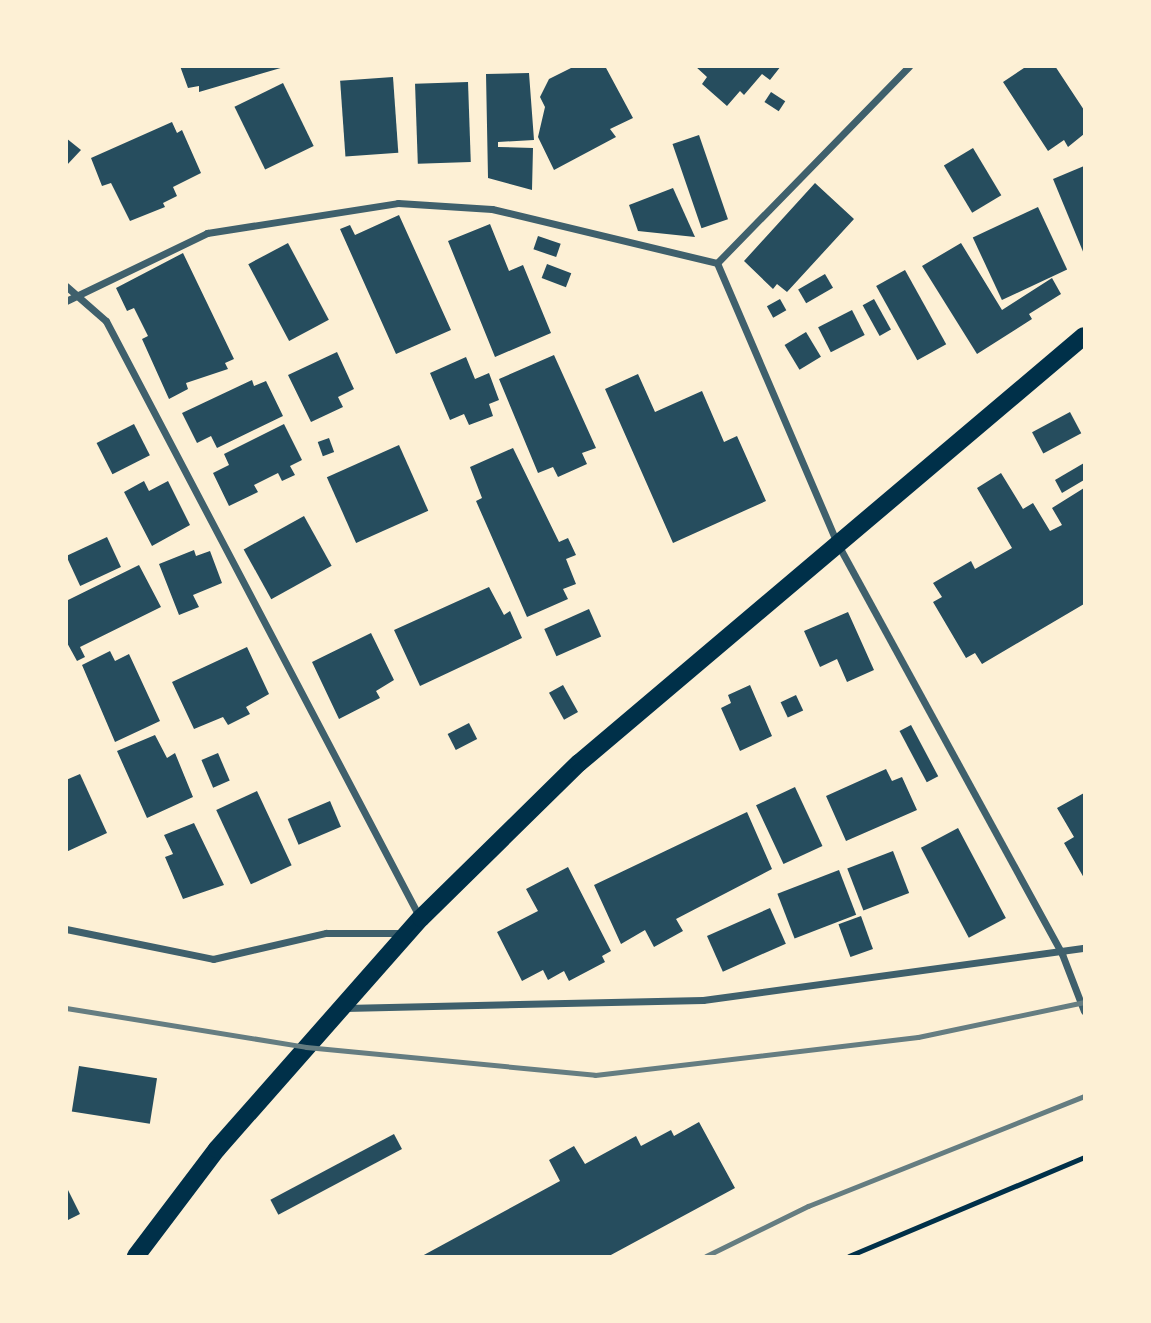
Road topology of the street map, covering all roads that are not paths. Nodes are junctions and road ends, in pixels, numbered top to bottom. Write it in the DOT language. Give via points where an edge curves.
graph roads {
  1 [pos="909,66"];
  2 [pos="717,263"];
  3 [pos="66,286"];
  4 [pos="76,294"];
  5 [pos="66,301"];
  6 [pos="1084,335"];
  7 [pos="836,541"];
  8 [pos="421,918"];
  9 [pos="66,929"];
  10 [pos="408,933"];
  11 [pos="1084,948"];
  12 [pos="1062,954"];
  13 [pos="341,1009"];
  14 [pos="1084,1010"];
  15 [pos="136,1256"];
  1 -- 2 [label="street" via="837,145"];
  2 -- 4 [label="street" via="492,209 398,203 207,233"];
  2 -- 7 [label="street"];
  3 -- 4 [label="street"];
  4 -- 5 [label="street"];
  4 -- 8 [label="street" via="106,321"];
  6 -- 7 [label="main road"];
  7 -- 8 [label="main road" via="579,763"];
  7 -- 12 [label="street"];
  8 -- 10 [label="main road"];
  9 -- 10 [label="street" via="213,959 326,933"];
  10 -- 13 [label="main road"];
  11 -- 12 [label="street"];
  12 -- 13 [label="street" via="703,1000"];
  12 -- 14 [label="street"];
  13 -- 15 [label="main road" via="217,1149"];
}
